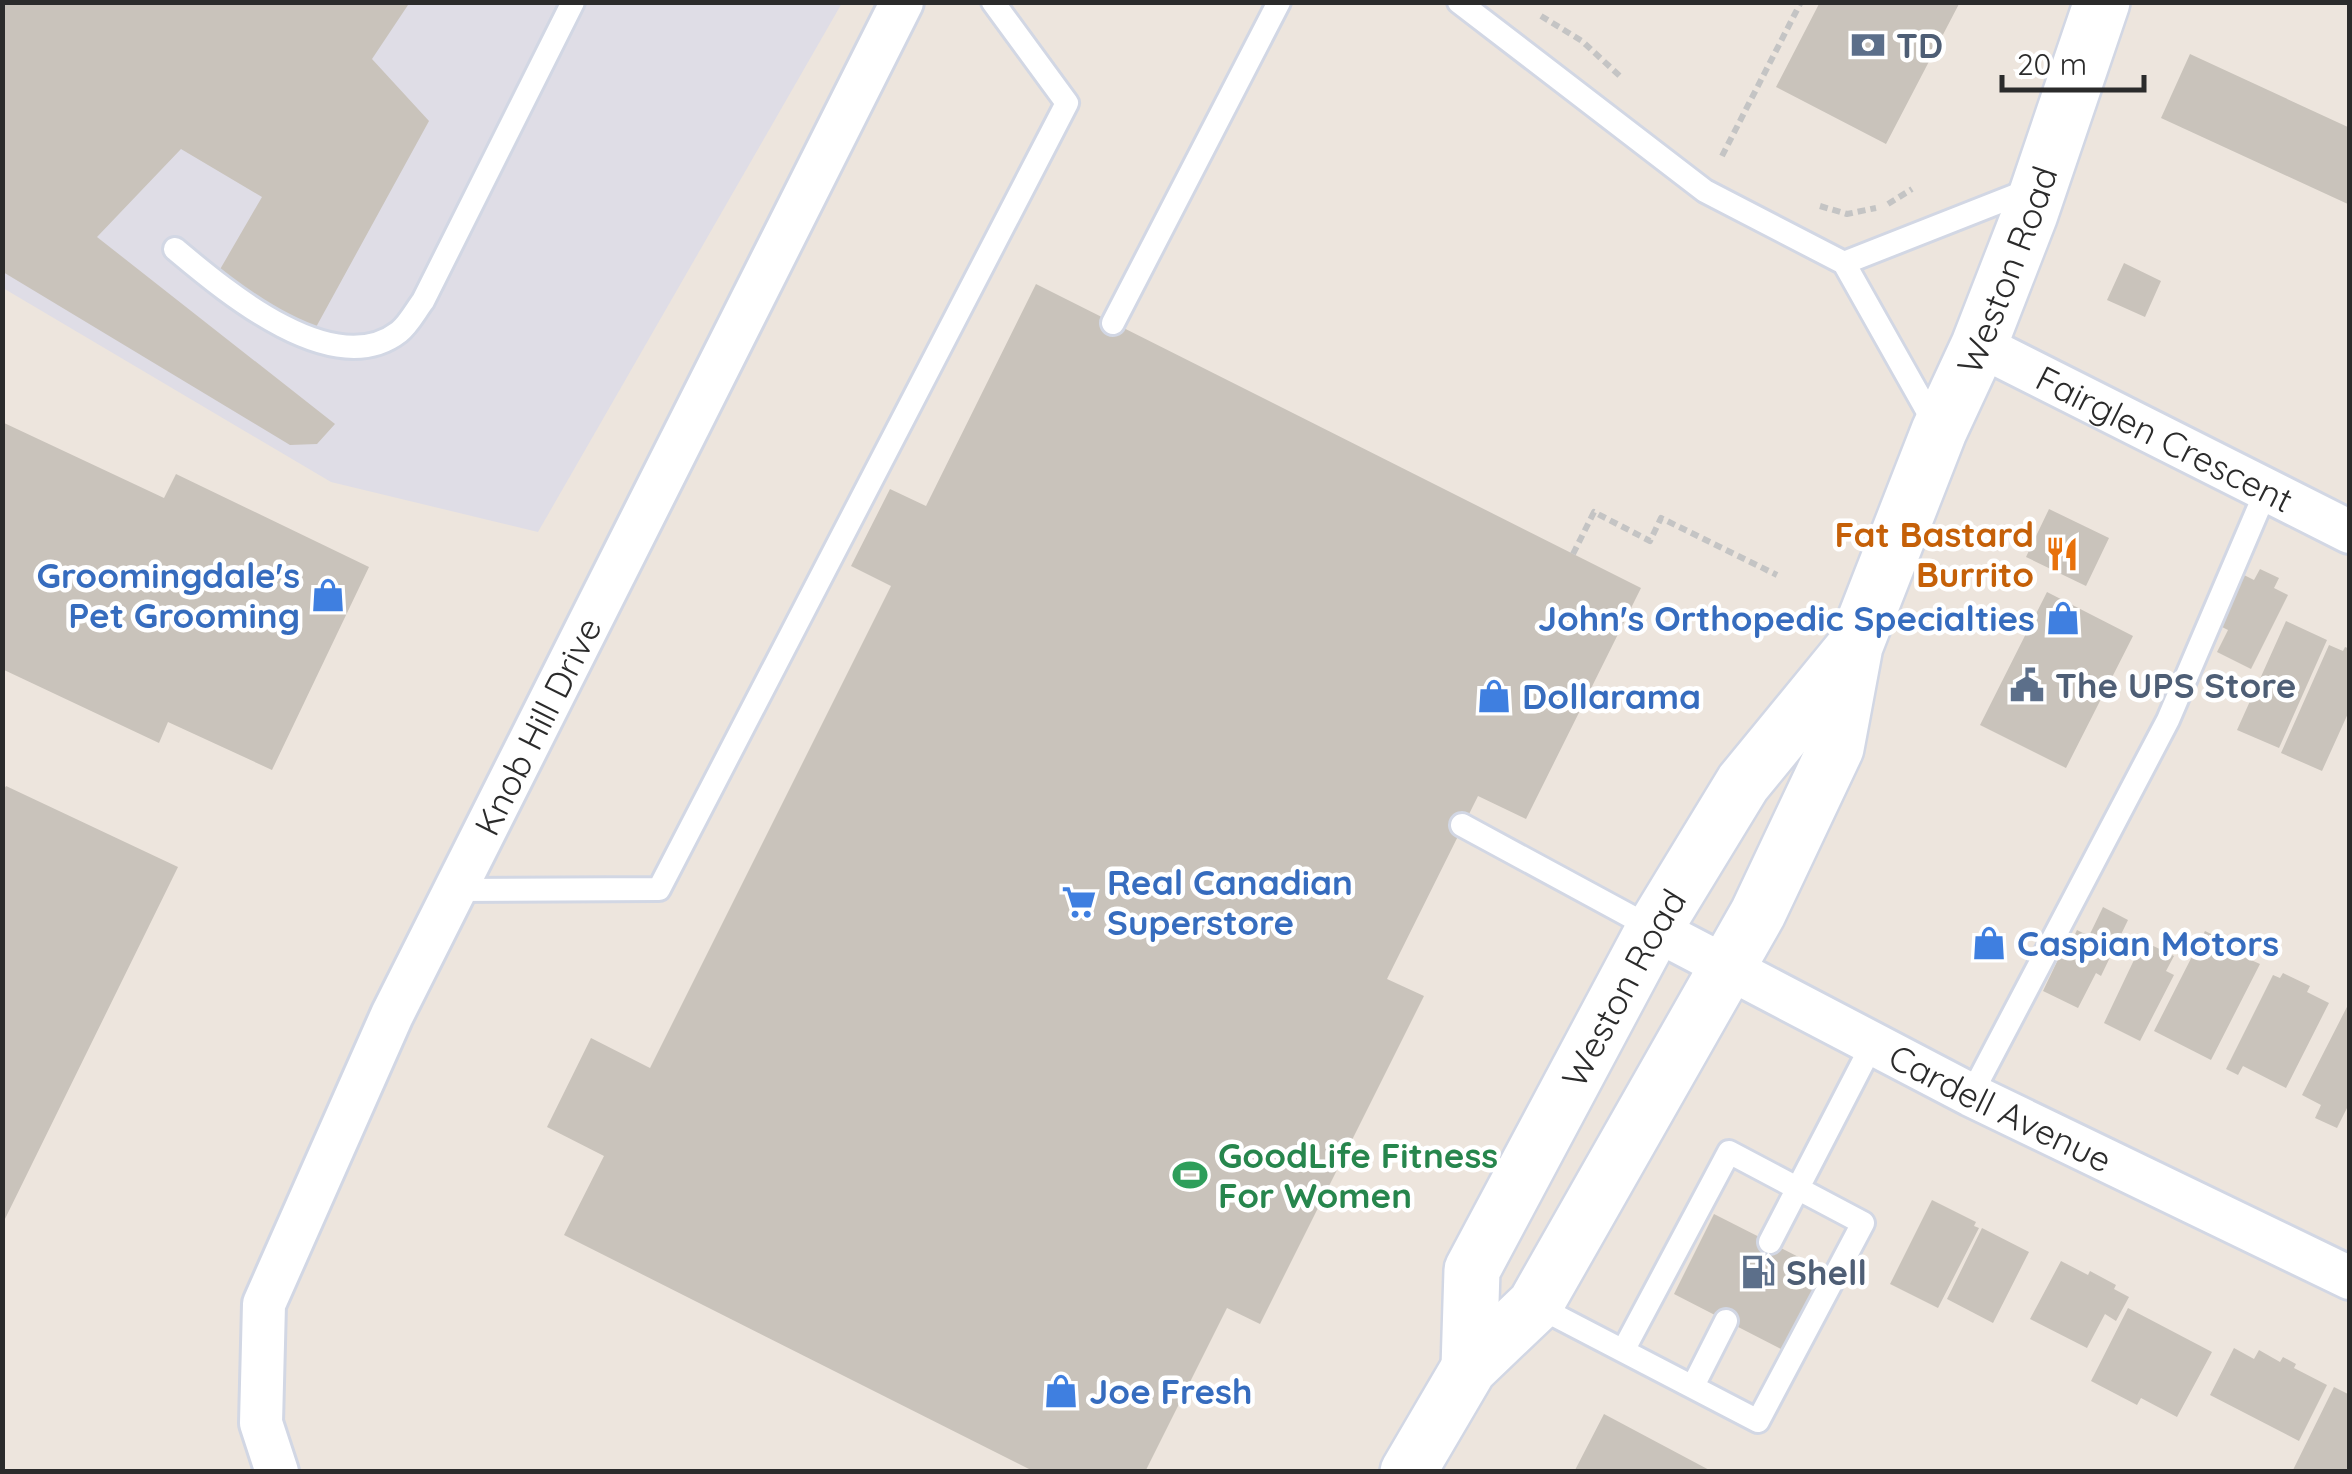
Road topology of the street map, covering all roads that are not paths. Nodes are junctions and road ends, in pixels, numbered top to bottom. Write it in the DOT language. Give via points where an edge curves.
graph roads {
  1 [pos="573,2"];
  2 [pos="902,2"];
  3 [pos="993,2"];
  4 [pos="1278,2"];
  5 [pos="1459,2"];
  6 [pos="2102,2"];
  7 [pos="2038,187"];
  8 [pos="175,249"];
  9 [pos="1844,262"];
  10 [pos="1113,323"];
  11 [pos="1979,344"];
  12 [pos="1939,431"];
  13 [pos="2266,491"];
  14 [pos="2350,532"];
  15 [pos="1855,646"];
  16 [pos="1462,825"];
  17 [pos="455,890"];
  18 [pos="1654,929"];
  19 [pos="1728,968"];
  20 [pos="1873,1043"];
  21 [pos="1971,1095"];
  22 [pos="1796,1187"];
  23 [pos="1770,1242"];
  24 [pos="2350,1278"];
  25 [pos="1535,1305"];
  26 [pos="1726,1321"];
  27 [pos="1624,1349"];
  28 [pos="1468,1368"];
  29 [pos="1694,1386"];
  30 [pos="277,1472"];
  31 [pos="1408,1472"];
  1 -- 8 [label="lane" via="440,270 399,332 340,347 288,328 237,301"];
  2 -- 17 [label="street, Knob Hill Drive"];
  3 -- 17 [label="lane" via="1067,103 659,889"];
  4 -- 10 [label="lane"];
  5 -- 9 [label="lane" via="1704,191"];
  6 -- 7 [label="main road, Weston Road"];
  7 -- 9 [label="lane"];
  7 -- 11 [label="main road, Weston Road"];
  9 -- 12 [label="lane"];
  11 -- 12 [label="main road, Weston Road"];
  11 -- 13 [label="street, Fairglen Crescent"];
  12 -- 15 [label="main road, Weston Road"];
  13 -- 14 [label="street, Fairglen Crescent"];
  13 -- 21 [label="lane" via="2168,720"];
  15 -- 18 [label="main road, Weston Road" via="1744,783"];
  15 -- 19 [label="main road, Weston Road" via="1836,748"];
  16 -- 18 [label="lane"];
  17 -- 30 [label="street, Knob Hill Drive" via="392,1014 264,1304 261,1423"];
  18 -- 19 [label="street, Cardell Avenue"];
  18 -- 28 [label="main road, Weston Road" via="1472,1270"];
  19 -- 20 [label="street, Cardell Avenue"];
  19 -- 25 [label="main road, Weston Road"];
  20 -- 21 [label="street, Cardell Avenue"];
  20 -- 22 [label="lane"];
  21 -- 24 [label="street, Cardell Avenue"];
  22 -- 23 [label="lane"];
  22 -- 27 [label="lane" via="1729,1152"];
  22 -- 29 [label="lane" via="1863,1223 1758,1421"];
  25 -- 27 [label="lane"];
  25 -- 28 [label="main road, Weston Road"];
  26 -- 29 [label="lane"];
  27 -- 29 [label="lane"];
  28 -- 31 [label="main road, Weston Road"];
}
